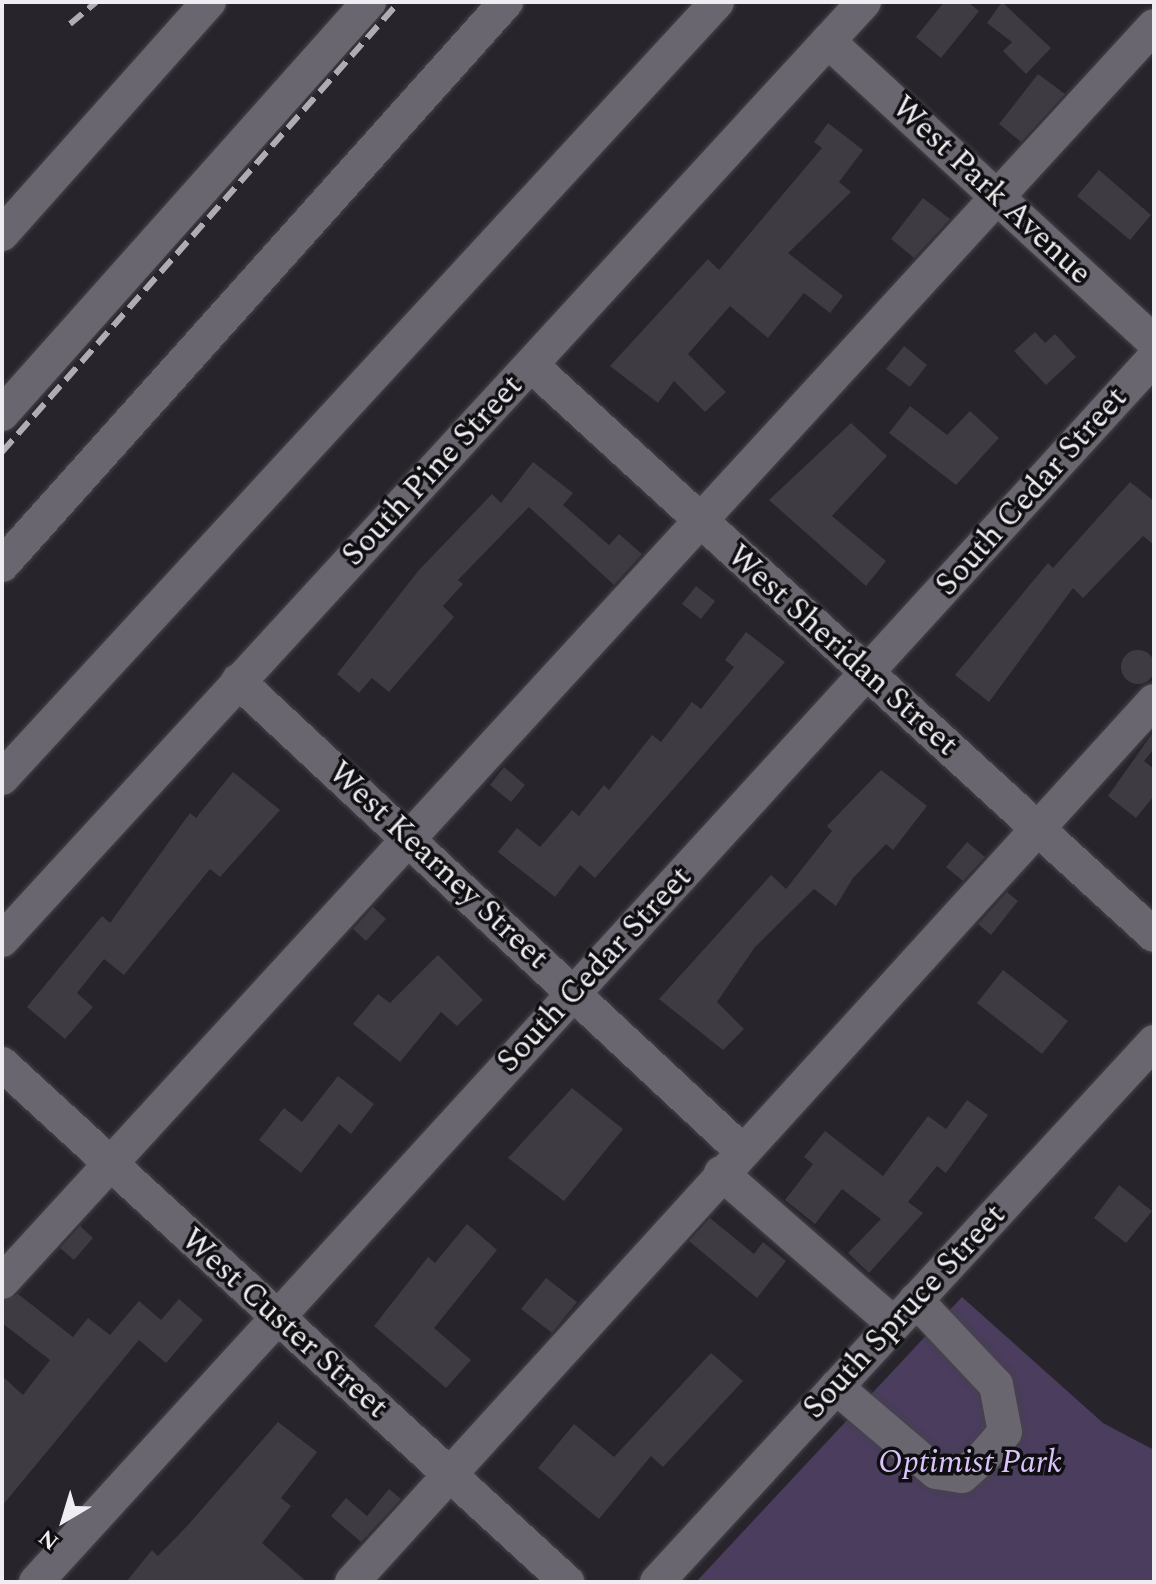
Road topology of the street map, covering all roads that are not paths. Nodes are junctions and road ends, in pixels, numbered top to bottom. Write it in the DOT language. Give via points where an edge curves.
graph roads {
  1 [pos="209,2"];
  2 [pos="369,2"];
  3 [pos="506,2"];
  4 [pos="717,2"];
  5 [pos="864,2"];
  6 [pos="1154,26"];
  7 [pos="828,41"];
  8 [pos="1001,200"];
  9 [pos="2,234"];
  10 [pos="1154,342"];
  11 [pos="1154,358"];
  12 [pos="531,365"];
  13 [pos="2,414"];
  14 [pos="702,522"];
  15 [pos="2,565"];
  16 [pos="866,673"];
  17 [pos="238,681"];
  18 [pos="1154,701"];
  19 [pos="2,778"];
  20 [pos="1038,829"];
  21 [pos="407,837"];
  22 [pos="1154,935"];
  23 [pos="2,940"];
  24 [pos="575,993"];
  25 [pos="1154,1042"];
  26 [pos="2,1064"];
  27 [pos="731,1162"];
  28 [pos="112,1166"];
  29 [pos="2,1282"];
  30 [pos="905,1312"];
  31 [pos="273,1315"];
  32 [pos="836,1387"];
  33 [pos="449,1474"];
  34 [pos="36,1582"];
  35 [pos="352,1582"];
  36 [pos="567,1582"];
  37 [pos="657,1582"];
  1 -- 9 [label="street"];
  2 -- 13 [label="street"];
  3 -- 15 [label="street"];
  4 -- 19 [label="street"];
  5 -- 7 [label="street, South Pine Street"];
  6 -- 8 [label="street"];
  7 -- 8 [label="street, West Park Avenue"];
  7 -- 12 [label="street, South Pine Street"];
  8 -- 10 [label="street, West Park Avenue"];
  8 -- 14 [label="street"];
  11 -- 16 [label="street, South Cedar Street"];
  12 -- 14 [label="street, West Sheridan Street"];
  12 -- 17 [label="street, South Pine Street"];
  14 -- 16 [label="street, West Sheridan Street"];
  14 -- 21 [label="street"];
  16 -- 20 [label="street, West Sheridan Street"];
  16 -- 24 [label="street, South Cedar Street"];
  17 -- 21 [label="street, West Kearney Street"];
  17 -- 23 [label="street, South Pine Street"];
  18 -- 20 [label="street"];
  20 -- 22 [label="street, West Sheridan Street"];
  20 -- 27 [label="street"];
  21 -- 24 [label="street, West Kearney Street"];
  21 -- 28 [label="street"];
  24 -- 27 [label="street, West Kearney Street"];
  24 -- 31 [label="street, South Cedar Street"];
  25 -- 30 [label="street, South Spruce Street"];
  26 -- 28 [label="street, West Custer Street"];
  27 -- 30 [label="street, West Kearney Street"];
  27 -- 33 [label="street"];
  28 -- 29 [label="street"];
  28 -- 31 [label="street, West Custer Street"];
  30 -- 32 [label="street, South Spruce Street"];
  30 -- 32 [label="street, West Kearney Street" via="996,1385 1005,1432 985,1455 962,1476 936,1472"];
  31 -- 33 [label="street, West Custer Street"];
  31 -- 34 [label="street, South Cedar Street"];
  32 -- 37 [label="street, South Spruce Street"];
  33 -- 35 [label="street"];
  33 -- 36 [label="street, West Custer Street"];
}
